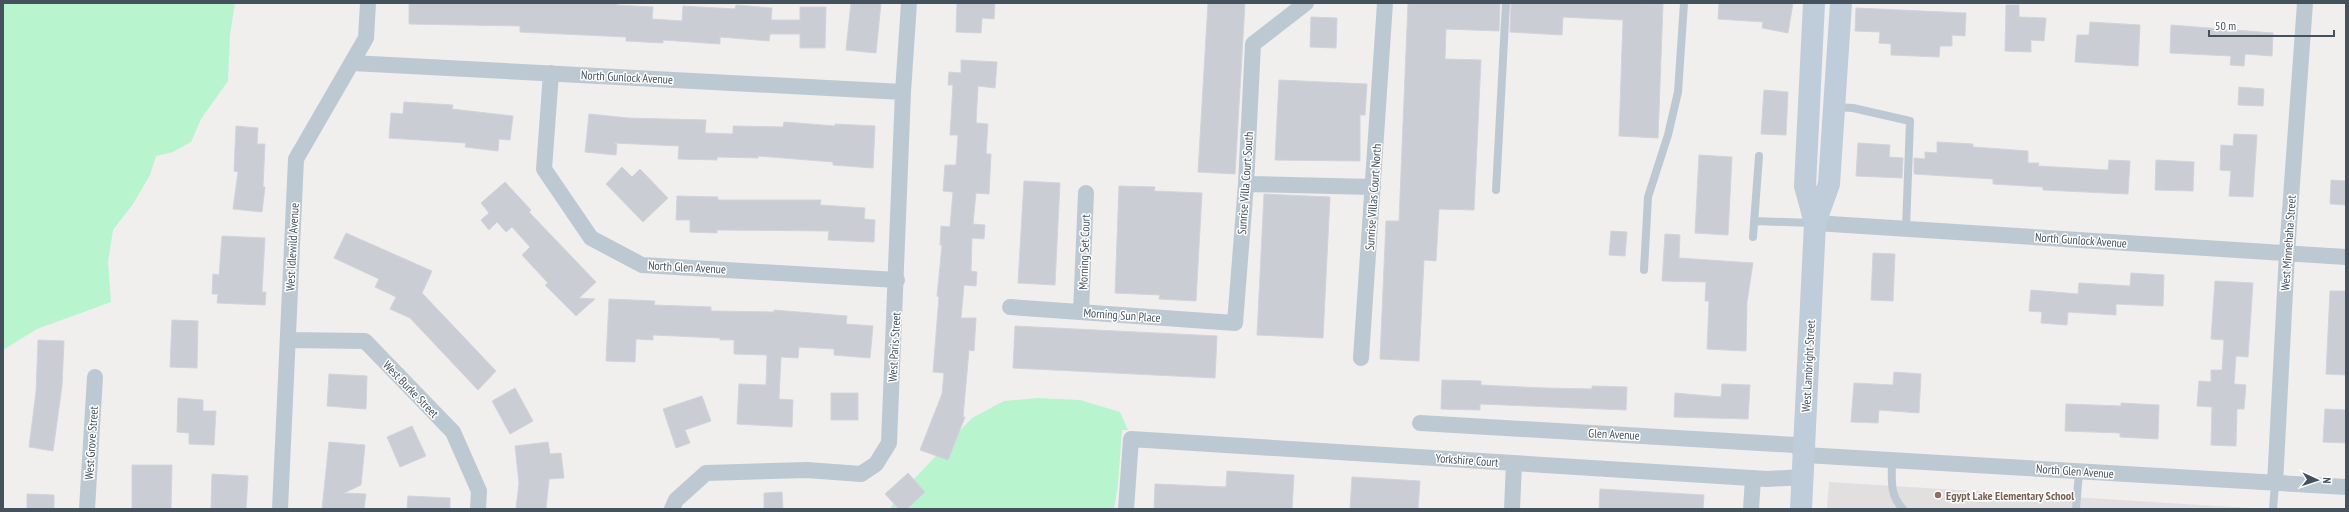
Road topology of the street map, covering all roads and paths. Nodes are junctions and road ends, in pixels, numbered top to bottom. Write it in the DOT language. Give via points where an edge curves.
graph roads {
  1 [pos="368,3"];
  2 [pos="909,3"];
  3 [pos="1306,3"];
  4 [pos="1385,3"];
  5 [pos="1506,3"];
  6 [pos="1684,3"];
  7 [pos="1814,3"];
  8 [pos="1841,3"];
  9 [pos="2305,3"];
  10 [pos="352,63"];
  11 [pos="551,73"];
  12 [pos="903,92"];
  13 [pos="1834,107"];
  14 [pos="1759,156"];
  15 [pos="1246,184"];
  16 [pos="1374,186"];
  17 [pos="1496,190"];
  18 [pos="1086,193"];
  19 [pos="1754,220"];
  20 [pos="1816,223"];
  21 [pos="1906,228"];
  22 [pos="1753,237"];
  23 [pos="2287,253"];
  24 [pos="2346,257"];
  25 [pos="1644,270"];
  26 [pos="897,280"];
  27 [pos="1010,307"];
  28 [pos="1081,312"];
  29 [pos="1235,323"];
  30 [pos="288,340"];
  31 [pos="1361,358"];
  32 [pos="95,376"];
  33 [pos="1420,423"];
  34 [pos="1805,455"];
  35 [pos="1892,460"];
  36 [pos="1514,463"];
  37 [pos="2080,472"];
  38 [pos="1803,477"];
  39 [pos="1753,478"];
  40 [pos="2275,484"];
  41 [pos="2346,487"];
  42 [pos="87,509"];
  43 [pos="280,509"];
  44 [pos="478,509"];
  45 [pos="672,509"];
  46 [pos="1126,509"];
  47 [pos="1512,509"];
  48 [pos="1751,509"];
  49 [pos="1801,509"];
  50 [pos="1903,509"];
  51 [pos="2076,509"];
  52 [pos="2273,509"];
  1 -- 10 [label="street, West Idlewild Avenue" via="366,38"];
  2 -- 12 [label="street, West Paris Street"];
  3 -- 15 [label="street, Sunrise Villa Court South" via="1254,44"];
  4 -- 16 [label="street, Sunrise Villas Court North"];
  5 -- 17 [label="lane"];
  6 -- 25 [label="lane" via="1678,92 1668,135 1648,197"];
  7 -- 20 [label="main road, West Lambright Street" via="1806,186"];
  8 -- 13 [label="main road, West Lambright Street"];
  9 -- 23 [label="street, West Minnehaha Street"];
  10 -- 11 [label="street, North Gunlock Avenue"];
  10 -- 30 [label="street, West Idlewild Avenue" via="296,159"];
  11 -- 12 [label="street, North Gunlock Avenue"];
  11 -- 26 [label="street, North Glen Avenue" via="544,169 591,238 642,265"];
  12 -- 26 [label="street, West Paris Street"];
  13 -- 20 [label="main road, West Lambright Street" via="1829,184"];
  13 -- 21 [label="lane" via="1853,108 1910,121"];
  14 -- 19 [label="lane"];
  15 -- 16 [label="street"];
  15 -- 29 [label="street, Sunrise Villa Court South"];
  16 -- 31 [label="street, Sunrise Villas Court North"];
  18 -- 28 [label="street, Morning Set Court"];
  19 -- 20 [label="lane"];
  19 -- 22 [label="lane"];
  20 -- 21 [label="street, North Gunlock Avenue"];
  20 -- 34 [label="main road, West Lambright Street"];
  21 -- 23 [label="street, North Gunlock Avenue"];
  23 -- 24 [label="street, North Gunlock Avenue"];
  23 -- 40 [label="street, West Minnehaha Street"];
  26 -- 45 [label="street, West Paris Street" via="889,443 876,464 861,474 807,470 706,473 676,500"];
  27 -- 28 [label="street, Morning Sun Place"];
  28 -- 29 [label="street, Morning Sun Place"];
  30 -- 43 [label="street, West Idlewild Avenue"];
  30 -- 44 [label="street, West Burke Street" via="365,342 453,432 479,491"];
  32 -- 42 [label="street, West Grove Street"];
  33 -- 34 [label="street, Glen Avenue" via="1795,445"];
  34 -- 35 [label="street, North Glen Avenue"];
  34 -- 38 [label="main road, West Lambright Street"];
  35 -- 37 [label="street, North Glen Avenue"];
  35 -- 50 [label="lane" via="1892,488 1895,501"];
  36 -- 39 [label="street, Yorkshire Court"];
  36 -- 46 [label="street, Yorkshire Court" via="1131,439"];
  36 -- 47 [label="street"];
  37 -- 40 [label="street, North Glen Avenue"];
  37 -- 51 [label="lane"];
  38 -- 39 [label="street, Yorkshire Court"];
  38 -- 49 [label="main road, West Lambright Street"];
  39 -- 48 [label="street"];
  40 -- 41 [label="street, North Glen Avenue"];
  40 -- 52 [label="lane"];
}
